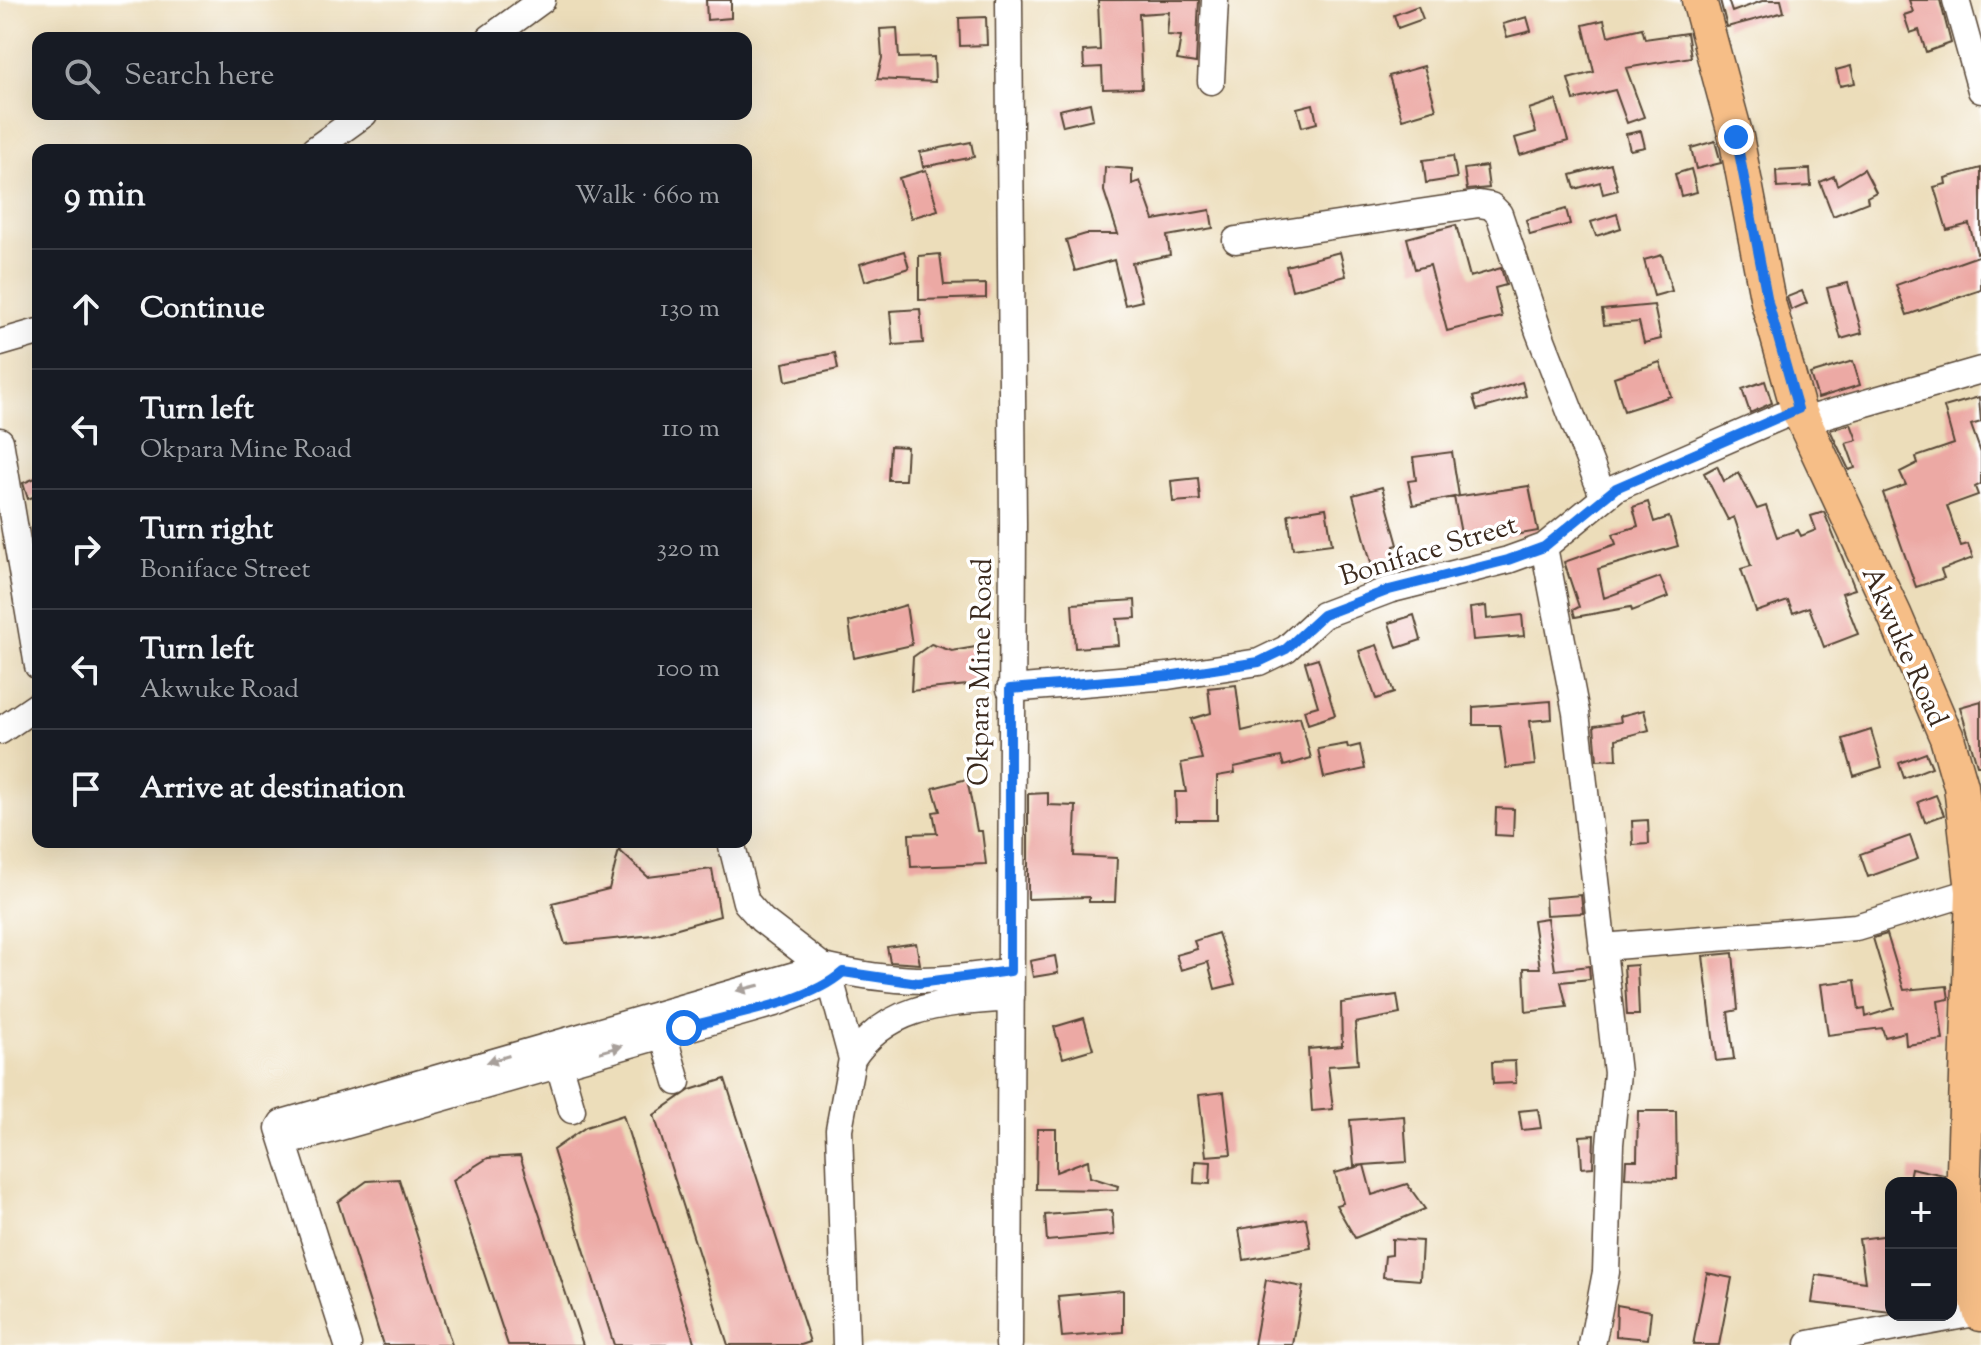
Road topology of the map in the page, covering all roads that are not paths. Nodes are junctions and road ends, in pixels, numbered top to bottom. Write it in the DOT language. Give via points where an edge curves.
graph roads {
  1 [pos="542,0"];
  2 [pos="1009,0"];
  3 [pos="1215,0"];
  4 [pos="1699,0"];
  5 [pos="1956,0"];
  6 [pos="498,32"];
  7 [pos="1211,81"];
  8 [pos="1981,90"];
  9 [pos="356,120"];
  10 [pos="322,144"];
  11 [pos="1236,240"];
  12 [pos="32,334"];
  13 [pos="0,343"];
  14 [pos="1981,370"];
  15 [pos="1801,415"];
  16 [pos="0,441"];
  17 [pos="1603,496"];
  18 [pos="1544,547"];
  19 [pos="32,630"];
  20 [pos="1010,689"];
  21 [pos="32,709"];
  22 [pos="0,731"];
  23 [pos="732,848"];
  24 [pos="1977,890"];
  25 [pos="1602,947"];
  26 [pos="1010,971"];
  27 [pos="833,974"];
  28 [pos="1011,998"];
  29 [pos="660,1025"];
  30 [pos="556,1054"];
  31 [pos="852,1059"];
  32 [pos="677,1082"];
  33 [pos="572,1110"];
  34 [pos="1972,1199"];
  35 [pos="1980,1313"];
  36 [pos="1809,1344"];
  37 [pos="348,1345"];
  38 [pos="846,1345"];
  39 [pos="1009,1345"];
  40 [pos="1592,1345"];
  1 -- 6 [label="street"];
  2 -- 20 [label="street, Okpara Mine Road"];
  3 -- 7 [label="street"];
  4 -- 15 [label="main road, Akwuke Road" via="1739,148 1768,302"];
  5 -- 8 [label="street"];
  9 -- 10 [label="street"];
  11 -- 17 [label="street" via="1491,206 1499,214"];
  12 -- 13 [label="street"];
  14 -- 15 [label="street, Boniface Street"];
  15 -- 17 [label="street, Boniface Street"];
  15 -- 24 [label="main road, Akwuke Road" via="1947,738 1965,806"];
  16 -- 19 [label="street"];
  17 -- 18 [label="street, Boniface Street"];
  18 -- 20 [label="street, Boniface Street" via="1389,590 1323,615 1286,649 1259,662 1168,676"];
  18 -- 25 [label="street" via="1574,700"];
  20 -- 26 [label="street, Okpara Mine Road"];
  21 -- 22 [label="street"];
  23 -- 27 [label="street" via="746,902"];
  24 -- 25 [label="street" via="1856,927"];
  24 -- 34 [label="main road, Akwuke Road"];
  25 -- 40 [label="street" via="1617,1073 1606,1272"];
  26 -- 27 [label="street" via="918,983"];
  26 -- 28 [label="street, Okpara Mine Road"];
  27 -- 29 [label="street" via="778,1002"];
  27 -- 31 [label="street"];
  28 -- 31 [label="street" via="940,1004 899,1014"];
  28 -- 39 [label="street, Okpara Mine Road"];
  29 -- 30 [label="street"];
  29 -- 32 [label="street"];
  30 -- 33 [label="street"];
  30 -- 37 [label="street" via="351,1112 282,1123 299,1202"];
  31 -- 38 [label="street" via="839,1129"];
  34 -- 35 [label="main road, Akwuke Road" via="1971,1275"];
  35 -- 36 [label="street"];
}
